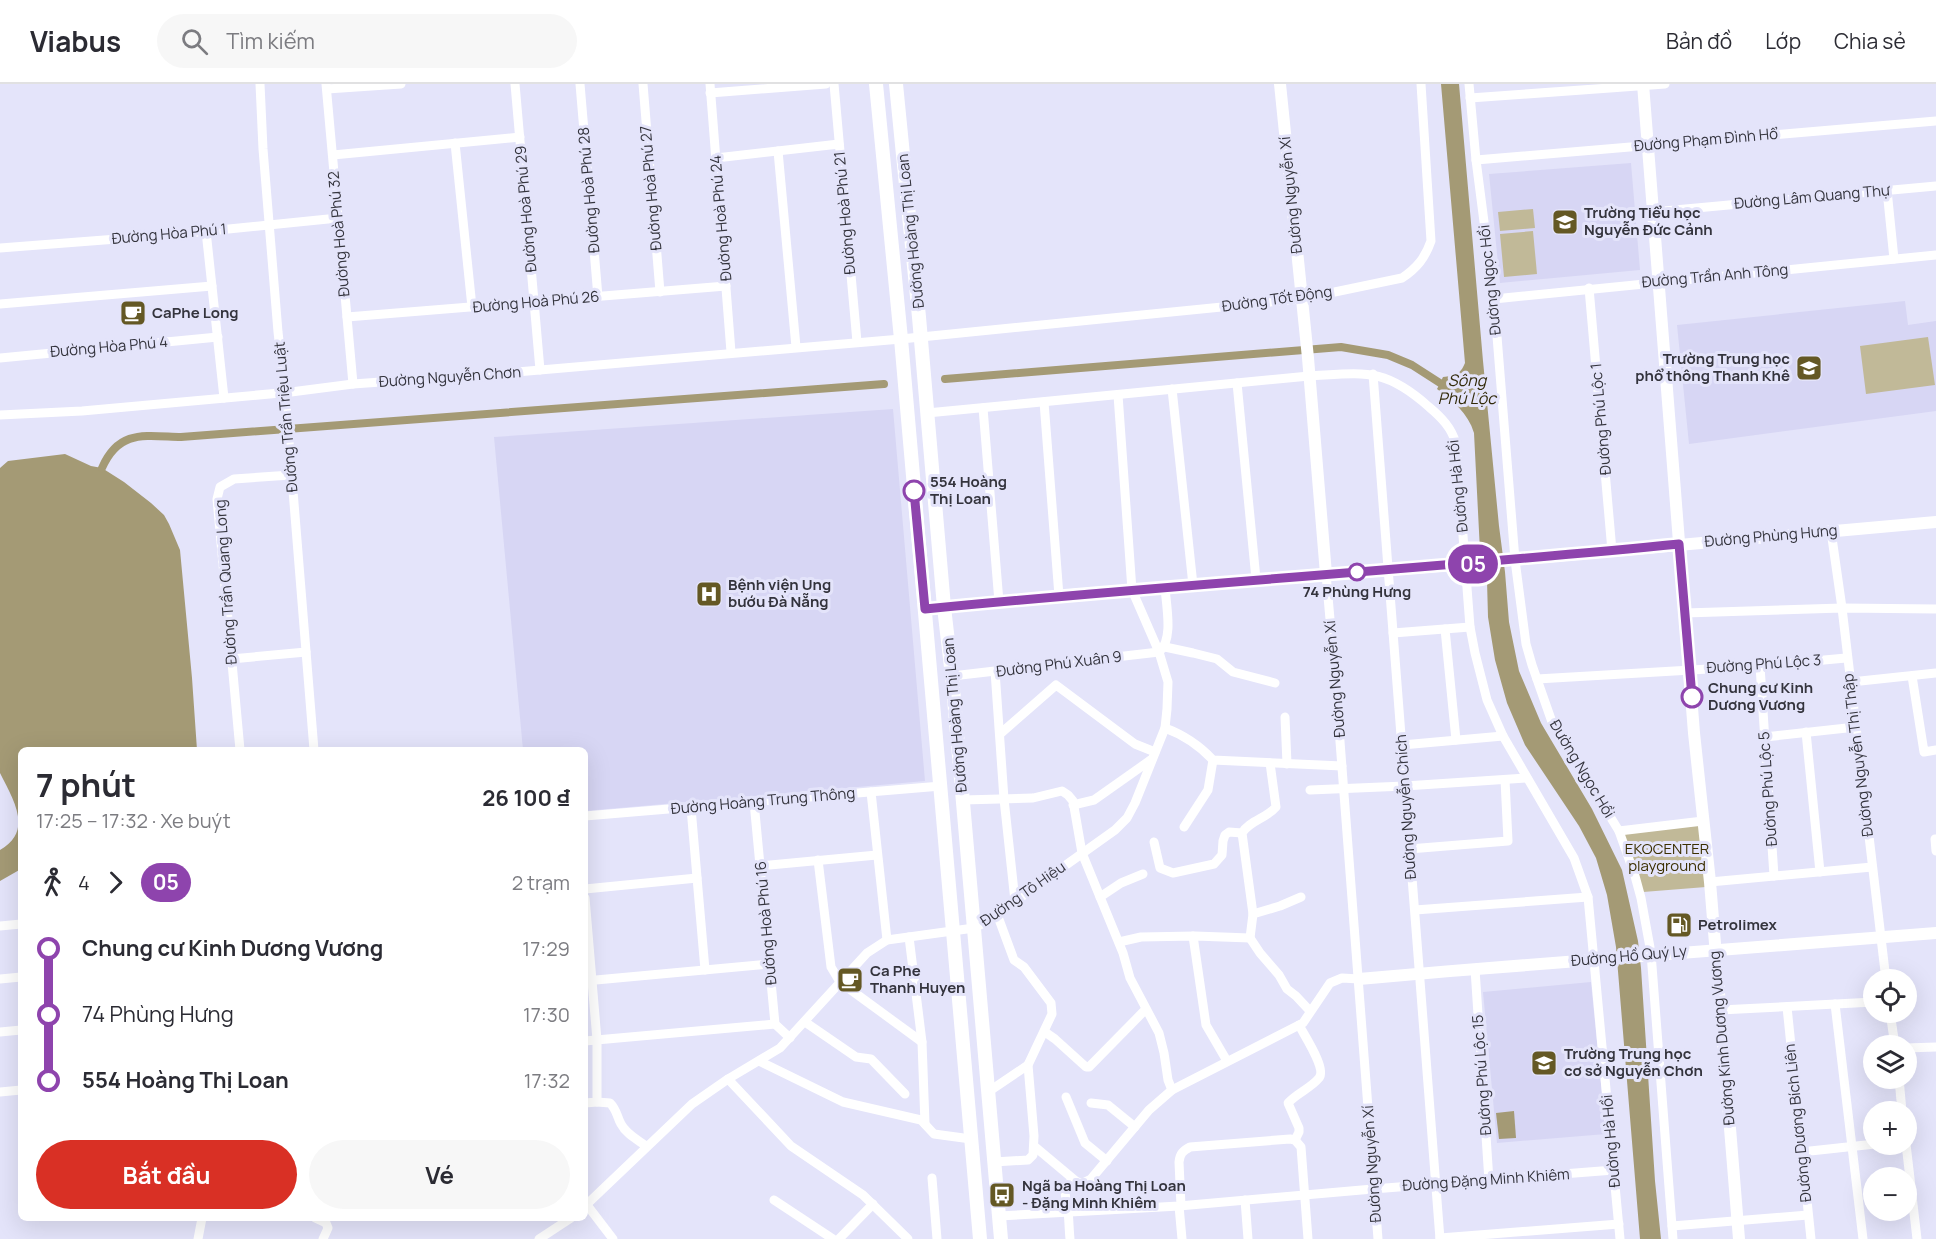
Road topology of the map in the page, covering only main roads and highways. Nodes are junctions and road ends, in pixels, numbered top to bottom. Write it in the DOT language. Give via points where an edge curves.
graph roads {
  1 [pos="876,84"];
  2 [pos="896,84"];
  3 [pos="980,1239"];
  4 [pos="1001,1239"];
  1 -- 3 [label="main road, Đường Hoàng Thị Loan"];
  2 -- 4 [label="main road, Đường Hoàng Thị Loan"];
}
